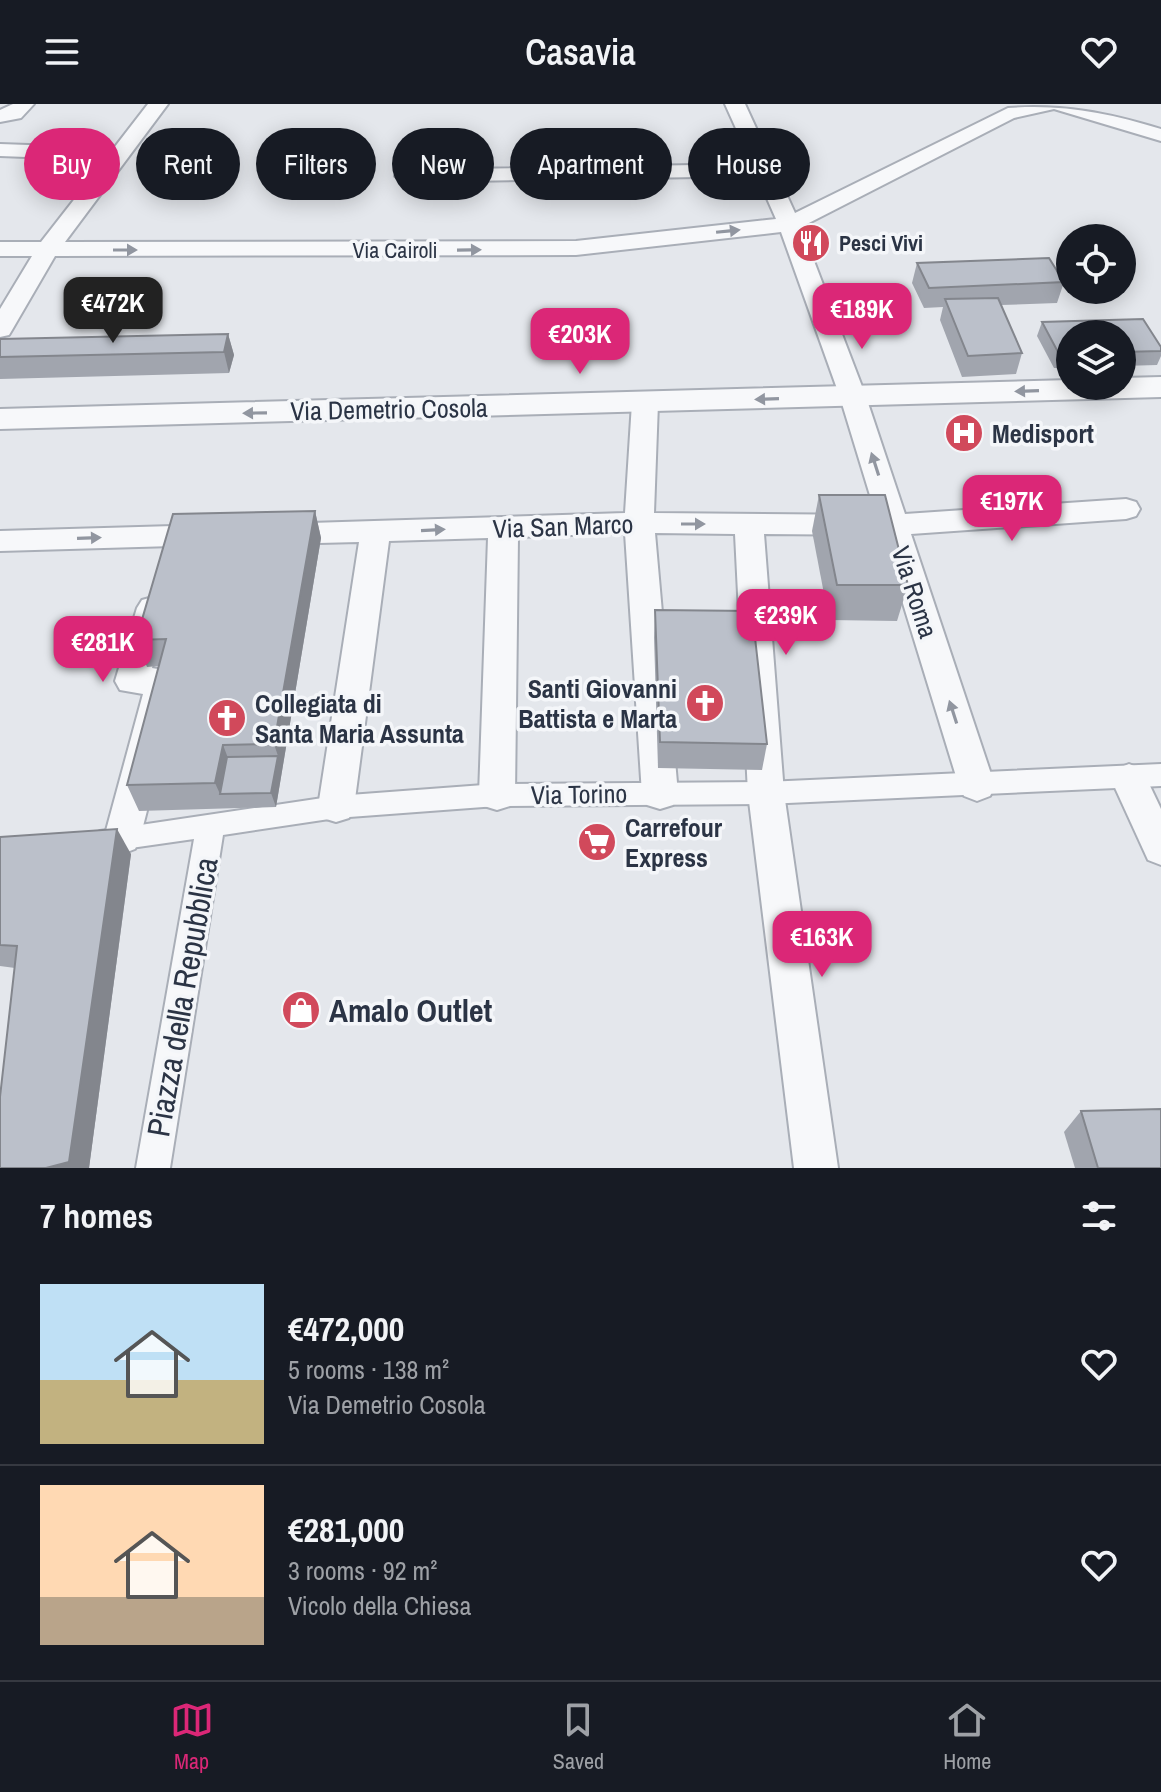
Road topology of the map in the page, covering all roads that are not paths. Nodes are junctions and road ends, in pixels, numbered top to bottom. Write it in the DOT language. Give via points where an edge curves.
graph roads {
  1 [pos="24,104"];
  2 [pos="158,104"];
  3 [pos="735,104"];
  4 [pos="1054,104"];
  5 [pos="0,116"];
  6 [pos="746,128"];
  7 [pos="1161,135"];
  8 [pos="0,150"];
  9 [pos="24,151"];
  10 [pos="120,154"];
  11 [pos="688,171"];
  12 [pos="494,175"];
  13 [pos="85,200"];
  14 [pos="778,200"];
  15 [pos="789,224"];
  16 [pos="0,249"];
  17 [pos="47,250"];
  18 [pos="0,330"];
  19 [pos="1161,387"];
  20 [pos="853,397"];
  21 [pos="645,403"];
  22 [pos="0,419"];
  23 [pos="1126,509"];
  24 [pos="639,523"];
  25 [pos="749,524"];
  26 [pos="894,525"];
  27 [pos="503,527"];
  28 [pos="375,532"];
  29 [pos="4,548"];
  30 [pos="167,560"];
  31 [pos="1145,777"];
  32 [pos="977,786"];
  33 [pos="766,793"];
  34 [pos="660,794"];
  35 [pos="497,795"];
  36 [pos="336,807"];
  37 [pos="210,827"];
  38 [pos="122,838"];
  39 [pos="76,841"];
  40 [pos="1161,849"];
  41 [pos="153,1168"];
  42 [pos="816,1168"];
  1 -- 5 [label="street" via="14,114"];
  2 -- 10 [label="street"];
  3 -- 6 [label="street"];
  4 -- 7 [label="street"];
  4 -- 15 [label="street" via="1008,114"];
  8 -- 9 [label="street"];
  11 -- 12 [label="street"];
  13 -- 17 [label="street"];
  14 -- 15 [label="street"];
  17 -- 15 [label="street, Via Cairoli, one-way" via="576,248"];
  15 -- 20 [label="street, Via Roma"];
  16 -- 17 [label="street, Via Cairoli"];
  17 -- 18 [label="street"];
  19 -- 20 [label="street, Via Demetrio Cosola, one-way"];
  20 -- 21 [label="street, Via Demetrio Cosola, one-way"];
  26 -- 20 [label="street, Via Roma, one-way"];
  21 -- 22 [label="street, Via Demetrio Cosola, one-way"];
  21 -- 24 [label="street"];
  23 -- 26 [label="street, Via San Marco"];
  24 -- 25 [label="street, Via San Marco, one-way"];
  24 -- 27 [label="street, Via San Marco"];
  24 -- 34 [label="street"];
  25 -- 26 [label="street, Via San Marco"];
  25 -- 33 [label="street"];
  32 -- 26 [label="street, Via Roma, one-way"];
  28 -- 27 [label="street, Via San Marco, one-way"];
  27 -- 35 [label="street"];
  28 -- 30 [label="street, Via San Marco" via="244,535"];
  28 -- 36 [label="street"];
  29 -- 30 [label="street, Via San Marco, one-way"];
  30 -- 38 [label="street" via="132,681 163,681"];
  31 -- 32 [label="street, Via Torino"];
  31 -- 40 [label="street"];
  32 -- 33 [label="street, Via Torino"];
  33 -- 34 [label="street, Via Torino"];
  33 -- 42 [label="street"];
  34 -- 35 [label="street, Via Torino"];
  35 -- 36 [label="street, Via Torino"];
  36 -- 37 [label="street, Via Torino"];
  37 -- 38 [label="street, Via Torino"];
  37 -- 41 [label="street, Piazza della Repubblica"];
  38 -- 39 [label="street, Via Torino"];
}
